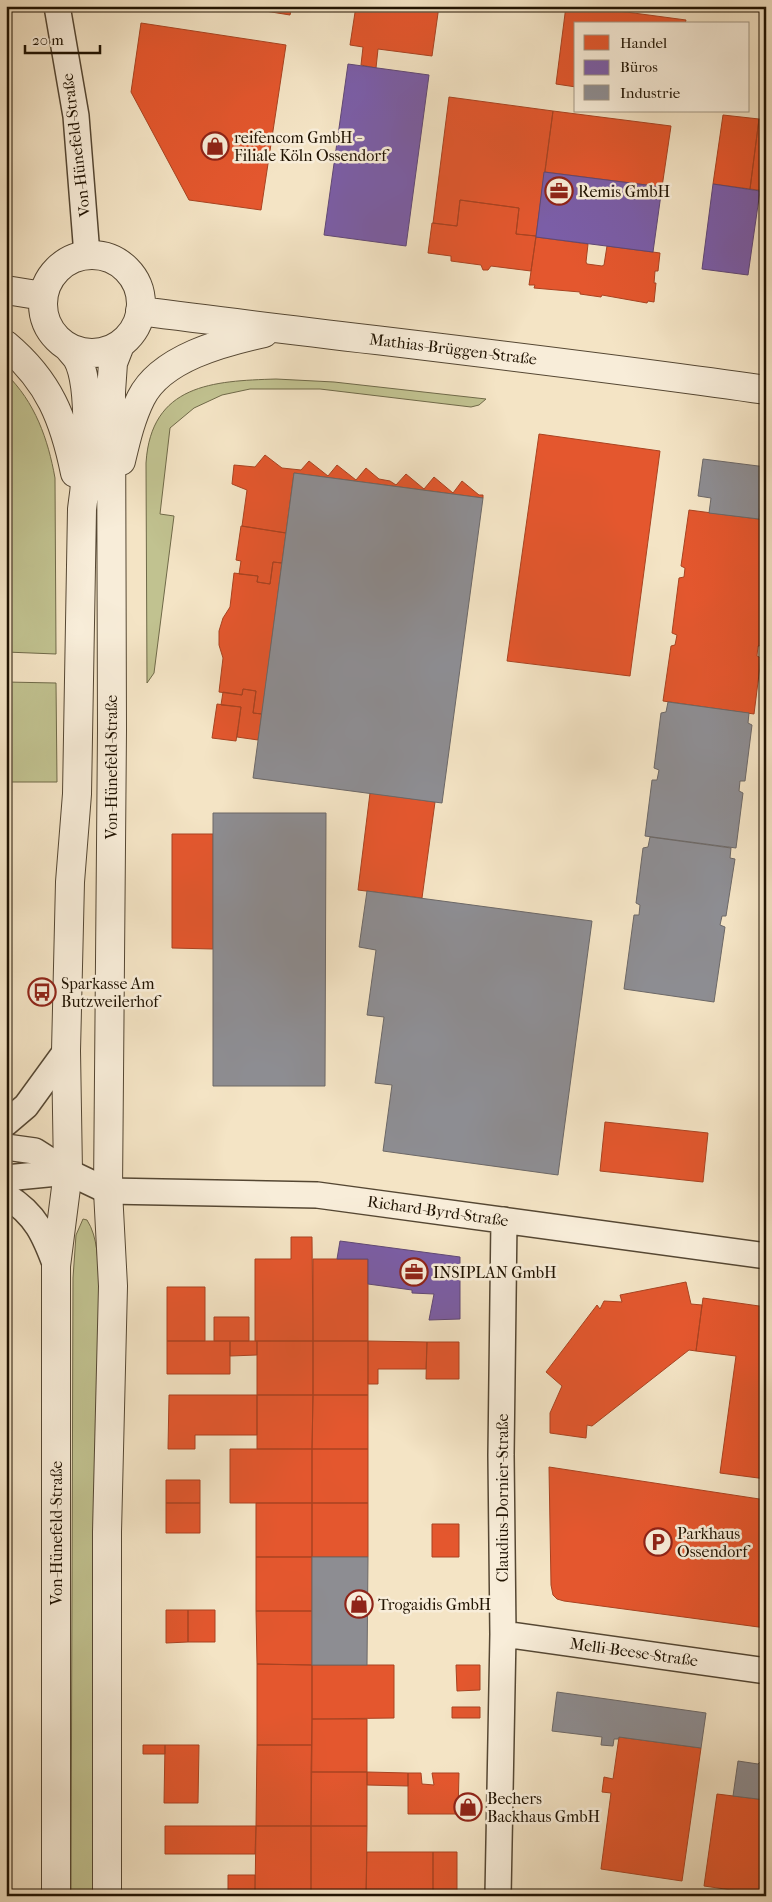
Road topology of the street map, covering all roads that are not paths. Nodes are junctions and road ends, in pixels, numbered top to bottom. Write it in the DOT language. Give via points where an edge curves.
graph roads {
  1 [pos="56,6"];
  2 [pos="88,255"];
  3 [pos="6,290"];
  4 [pos="43,296"];
  5 [pos="140,311"];
  6 [pos="290,330"];
  7 [pos="120,344"];
  8 [pos="6,345"];
  9 [pos="66,346"];
  10 [pos="766,390"];
  11 [pos="82,509"];
  12 [pos="111,542"];
  13 [pos="66,1051"];
  14 [pos="6,1122"];
  15 [pos="6,1147"];
  16 [pos="68,1172"];
  17 [pos="6,1178"];
  18 [pos="108,1191"];
  19 [pos="6,1196"];
  20 [pos="504,1220"];
  21 [pos="766,1256"];
  22 [pos="56,1266"];
  23 [pos="503,1634"];
  24 [pos="766,1671"];
  25 [pos="56,1896"];
  26 [pos="107,1896"];
  27 [pos="498,1896"];
  1 -- 2 [label="street, Von-Hünefeld-Straße" via="76,116"];
  2 -- 4 [label="street" via="61,265 48,282"];
  2 -- 5 [label="street" via="106,257 130,271 137,283"];
  3 -- 4 [label="street"];
  4 -- 9 [label="street" via="43,315 52,333"];
  5 -- 6 [label="street, Mathias-Brüggen-Straße"];
  5 -- 7 [label="street" via="130,335"];
  6 -- 10 [label="street, Mathias-Brüggen-Straße"];
  6 -- 12 [label="street" via="245,337 203,351 160,374 149,387 141,397 130,427 119,471"];
  7 -- 9 [label="street" via="104,351 86,353"];
  7 -- 12 [label="street, Von-Hünefeld-Straße" via="111,378"];
  8 -- 11 [label="street" via="30,368 53,400 69,445"];
  9 -- 11 [label="street, Von-Hünefeld-Straße" via="77,358 86,393 86,478"];
  11 -- 13 [label="street, Von-Hünefeld-Straße" via="77,794 70,872"];
  12 -- 18 [label="street, Von-Hünefeld-Straße"];
  13 -- 14 [label="street" via="26,1106"];
  13 -- 16 [label="street, Von-Hünefeld-Straße"];
  15 -- 16 [label="street" via="35,1152"];
  16 -- 17 [label="street"];
  16 -- 18 [label="street"];
  16 -- 22 [label="street, Von-Hünefeld-Straße"];
  18 -- 20 [label="street, Richard-Byrd-Straße" via="317,1195"];
  18 -- 26 [label="street, Von-Hünefeld-Straße" via="113,1286 107,1532"];
  19 -- 22 [label="street" via="34,1219"];
  20 -- 21 [label="street, Richard-Byrd-Straße"];
  20 -- 23 [label="street, Claudius-Dornier-Straße"];
  22 -- 25 [label="street, Von-Hünefeld-Straße"];
  23 -- 24 [label="street, Melli-Beese-Straße"];
  23 -- 27 [label="street, Claudius-Dornier-Straße"];
}
